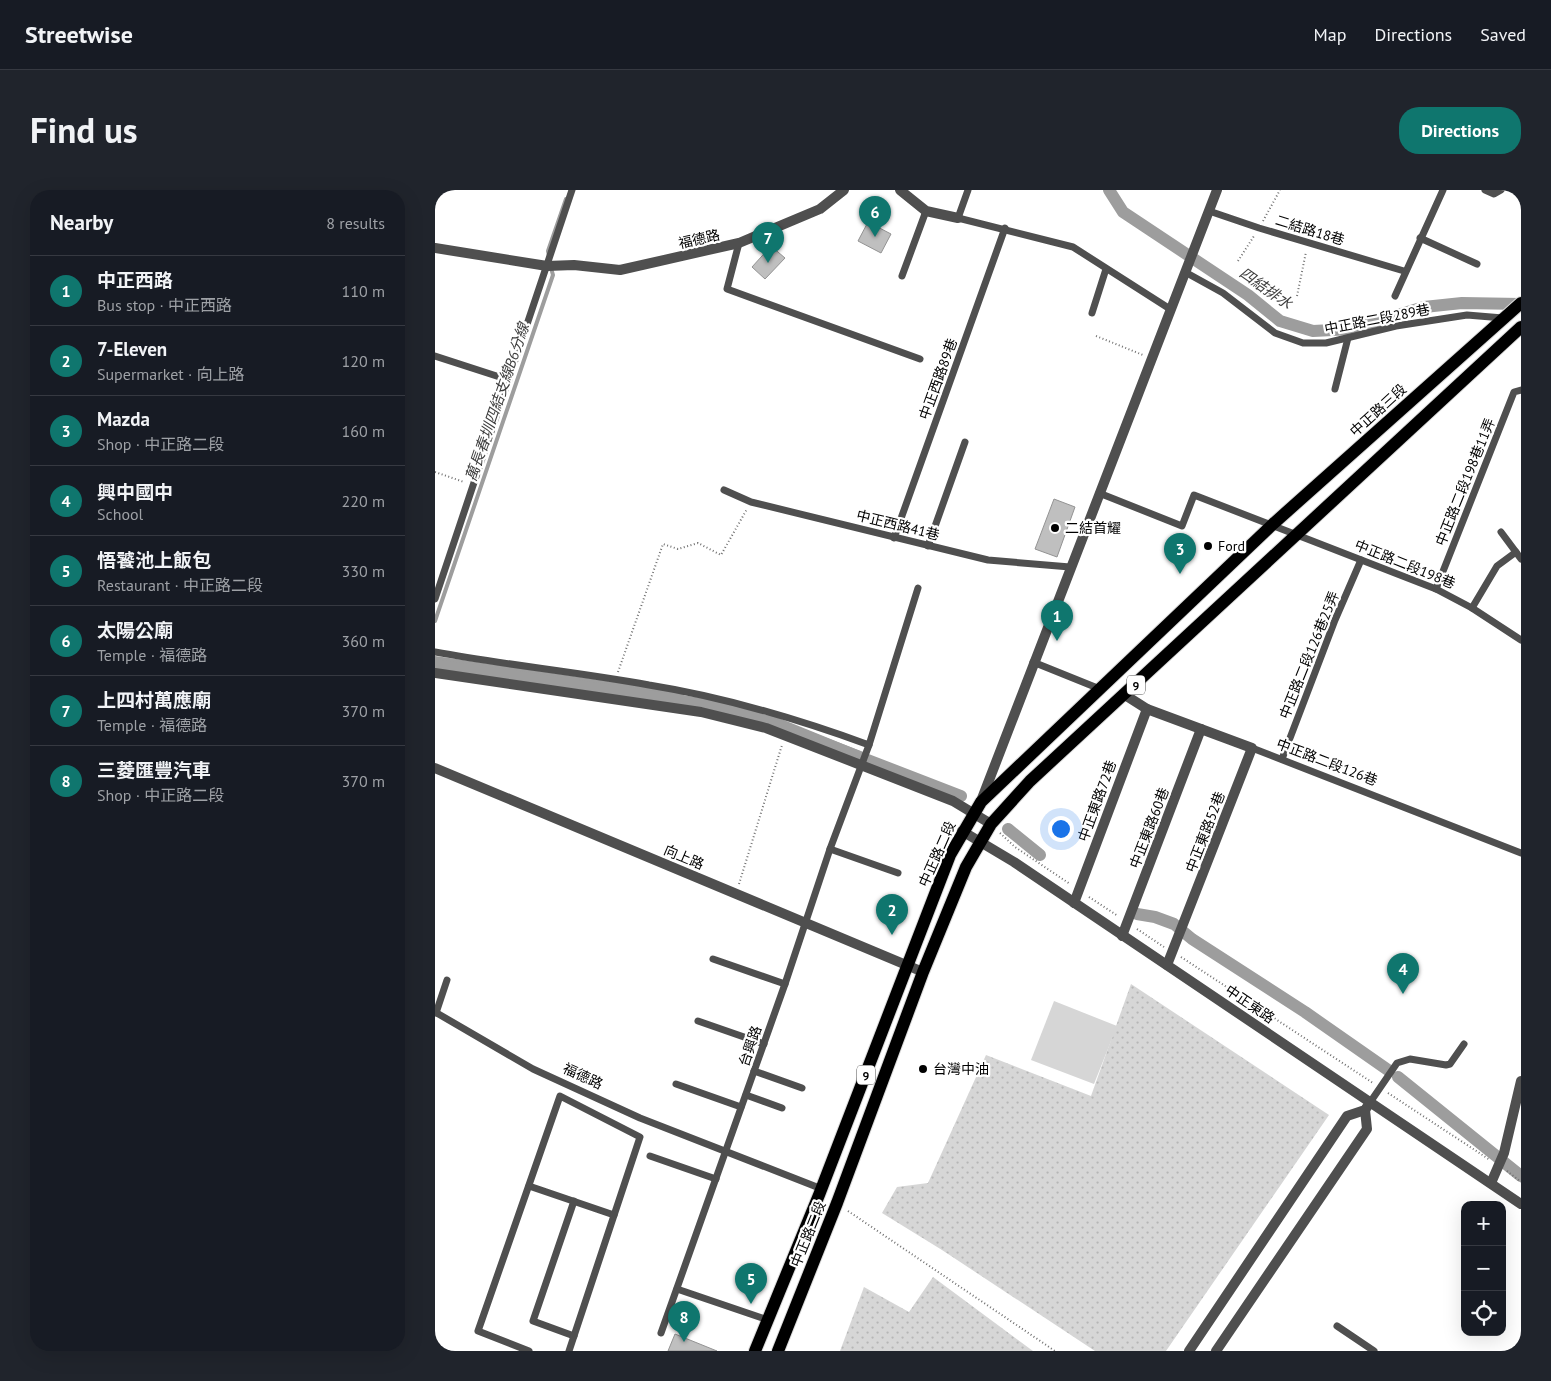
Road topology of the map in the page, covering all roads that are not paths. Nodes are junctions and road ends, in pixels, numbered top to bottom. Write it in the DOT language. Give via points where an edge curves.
graph roads {
  1 [pos="572,190"];
  2 [pos="845,190"];
  3 [pos="900,190"];
  4 [pos="968,190"];
  5 [pos="1217,190"];
  6 [pos="1443,190"];
  7 [pos="1485,190"];
  8 [pos="1501,190"];
  9 [pos="926,211"];
  10 [pos="1209,211"];
  11 [pos="958,218"];
  12 [pos="1005,228"];
  13 [pos="1420,238"];
  14 [pos="739,243"];
  15 [pos="435,248"];
  16 [pos="1477,264"];
  17 [pos="547,266"];
  18 [pos="1107,269"];
  19 [pos="1404,271"];
  20 [pos="1185,272"];
  21 [pos="902,276"];
  22 [pos="1395,296"];
  23 [pos="1521,303"];
  24 [pos="1170,309"];
  25 [pos="1092,313"];
  26 [pos="1504,318"];
  27 [pos="1521,327"];
  28 [pos="1348,338"];
  29 [pos="435,356"];
  30 [pos="920,359"];
  31 [pos="509,380"];
  32 [pos="1335,389"];
  33 [pos="1521,390"];
  34 [pos="965,442"];
  35 [pos="724,490"];
  36 [pos="1099,494"];
  37 [pos="1273,524"];
  38 [pos="1501,532"];
  39 [pos="1296,533"];
  40 [pos="894,538"];
  41 [pos="928,546"];
  42 [pos="1516,552"];
  43 [pos="1521,559"];
  44 [pos="1361,560"];
  45 [pos="1070,567"];
  46 [pos="918,588"];
  47 [pos="1436,589"];
  48 [pos="435,599"];
  49 [pos="1472,608"];
  50 [pos="1521,640"];
  51 [pos="435,652"];
  52 [pos="1033,662"];
  53 [pos="435,673"];
  54 [pos="1101,690"];
  55 [pos="1125,695"];
  56 [pos="1147,708"];
  57 [pos="1201,729"];
  58 [pos="869,745"];
  59 [pos="1252,748"];
  60 [pos="1282,759"];
  61 [pos="862,767"];
  62 [pos="435,768"];
  63 [pos="977,807"];
  64 [pos="991,824"];
  65 [pos="962,831"];
  66 [pos="980,841"];
  67 [pos="830,849"];
  68 [pos="1521,853"];
  69 [pos="898,874"];
  70 [pos="1074,903"];
  71 [pos="806,922"];
  72 [pos="1123,936"];
  73 [pos="713,959"];
  74 [pos="1167,965"];
  75 [pos="908,966"];
  76 [pos="923,972"];
  77 [pos="447,980"];
  78 [pos="785,984"];
  79 [pos="436,1013"];
  80 [pos="698,1021"];
  81 [pos="764,1044"];
  82 [pos="1464,1044"];
  83 [pos="754,1071"];
  84 [pos="1521,1081"];
  85 [pos="676,1084"];
  86 [pos="802,1088"];
  87 [pos="745,1095"];
  88 [pos="1368,1106"];
  89 [pos="741,1107"];
  90 [pos="782,1108"];
  91 [pos="726,1152"];
  92 [pos="650,1156"];
  93 [pos="716,1179"];
  94 [pos="1491,1183"];
  95 [pos="529,1186"];
  96 [pos="822,1189"];
  97 [pos="574,1201"];
  98 [pos="1521,1204"];
  99 [pos="614,1215"];
  100 [pos="677,1289"];
  101 [pos="768,1320"];
  102 [pos="1337,1326"];
  103 [pos="661,1333"];
  104 [pos="574,1336"];
  105 [pos="529,1351"];
  106 [pos="569,1351"];
  107 [pos="755,1351"];
  108 [pos="778,1351"];
  109 [pos="1189,1351"];
  110 [pos="1216,1351"];
  111 [pos="1374,1351"];
  1 -- 17 [label="lane"];
  2 -- 14 [label="street, 福德路" via="819,209"];
  3 -- 9 [label="street"];
  4 -- 11 [label="lane"];
  5 -- 10 [label="street"];
  6 -- 13 [label="lane"];
  7 -- 8 [label="lane" via="1494,194"];
  9 -- 11 [label="street"];
  9 -- 21 [label="lane"];
  10 -- 19 [label="lane, 二結路18巷"];
  10 -- 20 [label="street"];
  11 -- 12 [label="lane"];
  12 -- 18 [label="lane" via="1073,248"];
  12 -- 40 [label="lane, 中正西路89巷"];
  13 -- 16 [label="lane"];
  13 -- 19 [label="lane"];
  14 -- 17 [label="street, 福德路" via="620,270"];
  14 -- 30 [label="lane" via="727,290"];
  15 -- 17 [label="street, 福德路"];
  17 -- 31 [label="lane"];
  18 -- 24 [label="lane"];
  18 -- 25 [label="lane"];
  19 -- 22 [label="lane"];
  20 -- 24 [label="street"];
  20 -- 28 [label="lane, 中正路二段289巷" via="1223,293 1275,333 1303,343 1326,343"];
  23 -- 26 [label="main road, 9"];
  24 -- 36 [label="street"];
  26 -- 28 [label="lane, 中正路二段289巷" via="1467,315 1396,326"];
  26 -- 37 [label="main road, 中正路三段 / 9"];
  27 -- 39 [label="main road, 9"];
  28 -- 32 [label="lane"];
  29 -- 31 [label="lane"];
  31 -- 48 [label="lane"];
  33 -- 47 [label="lane, 中正路二段198巷11弄" via="1514,392"];
  34 -- 41 [label="lane"];
  35 -- 40 [label="lane, 中正西路41巷" via="751,502"];
  36 -- 37 [label="lane, 中正路二段198巷" via="1182,526 1194,494"];
  36 -- 45 [label="street"];
  37 -- 39 [label="lane, 中正路二段198巷"];
  37 -- 54 [label="main road, 中正路二段 / 9"];
  38 -- 42 [label="lane"];
  39 -- 44 [label="lane, 中正路二段198巷"];
  39 -- 55 [label="main road, 中正路二段 / 9"];
  40 -- 41 [label="lane, 中正西路41巷"];
  41 -- 45 [label="lane, 中正西路41巷" via="988,560"];
  42 -- 43 [label="lane"];
  42 -- 49 [label="lane" via="1497,566"];
  44 -- 47 [label="lane, 中正路二段198巷"];
  44 -- 60 [label="lane, 中正路二段126巷25弄"];
  45 -- 52 [label="street"];
  46 -- 58 [label="lane, 台興路"];
  47 -- 49 [label="lane, 中正路二段198巷"];
  49 -- 50 [label="lane, 中正路二段198巷"];
  51 -- 58 [label="lane" via="615,679 751,706"];
  52 -- 54 [label="lane"];
  52 -- 63 [label="street"];
  53 -- 61 [label="street" via="701,712 766,728"];
  54 -- 63 [label="main road, 中正路二段 / 9"];
  55 -- 56 [label="street, 中正路二段126巷"];
  55 -- 64 [label="main road, 中正路二段 / 9" via="1031,781"];
  56 -- 57 [label="street, 中正路二段126巷"];
  56 -- 70 [label="street, 中正東路72巷"];
  57 -- 59 [label="street, 中正路二段126巷"];
  57 -- 72 [label="street, 中正東路60巷"];
  58 -- 61 [label="lane, 台興路"];
  59 -- 60 [label="lane, 中正路二段126巷"];
  59 -- 74 [label="street, 中正東路52巷"];
  60 -- 68 [label="lane, 中正路二段126巷"];
  61 -- 63 [label="street"];
  61 -- 67 [label="lane, 台興路"];
  62 -- 71 [label="street, 向上路"];
  63 -- 64 [label="street"];
  63 -- 65 [label="main road, 中正路二段 / 9"];
  64 -- 66 [label="main road, 中正路二段 / 9"];
  65 -- 66 [label="street, 中正東路"];
  65 -- 75 [label="main road, 中正路二段 / 9"];
  66 -- 70 [label="street, 中正東路"];
  66 -- 76 [label="main road, 中正路二段 / 9"];
  67 -- 69 [label="lane"];
  67 -- 71 [label="lane, 台興路"];
  70 -- 72 [label="street, 中正東路"];
  71 -- 75 [label="street, 向上路"];
  71 -- 78 [label="lane, 台興路"];
  72 -- 74 [label="street, 中正東路"];
  73 -- 78 [label="lane"];
  74 -- 88 [label="street, 中正東路"];
  75 -- 76 [label="street, 向上路"];
  75 -- 96 [label="main road, 中正路二段 / 9"];
  76 -- 108 [label="main road, 中正路二段 / 9"];
  77 -- 79 [label="lane"];
  78 -- 81 [label="lane, 台興路"];
  79 -- 91 [label="lane, 福德路" via="533,1069 640,1118"];
  80 -- 81 [label="lane"];
  81 -- 83 [label="lane, 台興路"];
  82 -- 88 [label="lane" via="1450,1064 1410,1059 1397,1063"];
  83 -- 86 [label="lane"];
  83 -- 87 [label="lane, 台興路"];
  84 -- 94 [label="street" via="1504,1153"];
  85 -- 89 [label="lane"];
  87 -- 89 [label="lane, 台興路"];
  87 -- 90 [label="lane"];
  88 -- 94 [label="street, 中正東路"];
  88 -- 109 [label="street" via="1347,1116"];
  88 -- 110 [label="street" via="1367,1129"];
  89 -- 91 [label="lane, 台興路"];
  91 -- 93 [label="lane, 台興路"];
  91 -- 96 [label="lane, 福德路"];
  92 -- 93 [label="lane"];
  93 -- 100 [label="lane, 台興路"];
  94 -- 98 [label="street, 中正東路"];
  95 -- 97 [label="lane"];
  95 -- 99 [label="lane" via="560,1096 640,1137"];
  95 -- 105 [label="lane" via="478,1331"];
  96 -- 101 [label="main road, 中正路二段 / 9"];
  97 -- 99 [label="lane"];
  97 -- 104 [label="lane" via="533,1321"];
  99 -- 104 [label="lane"];
  100 -- 101 [label="lane"];
  100 -- 103 [label="lane, 台興路"];
  101 -- 107 [label="main road, 中正路二段 / 9"];
  102 -- 111 [label="lane"];
  104 -- 106 [label="lane"];
}
